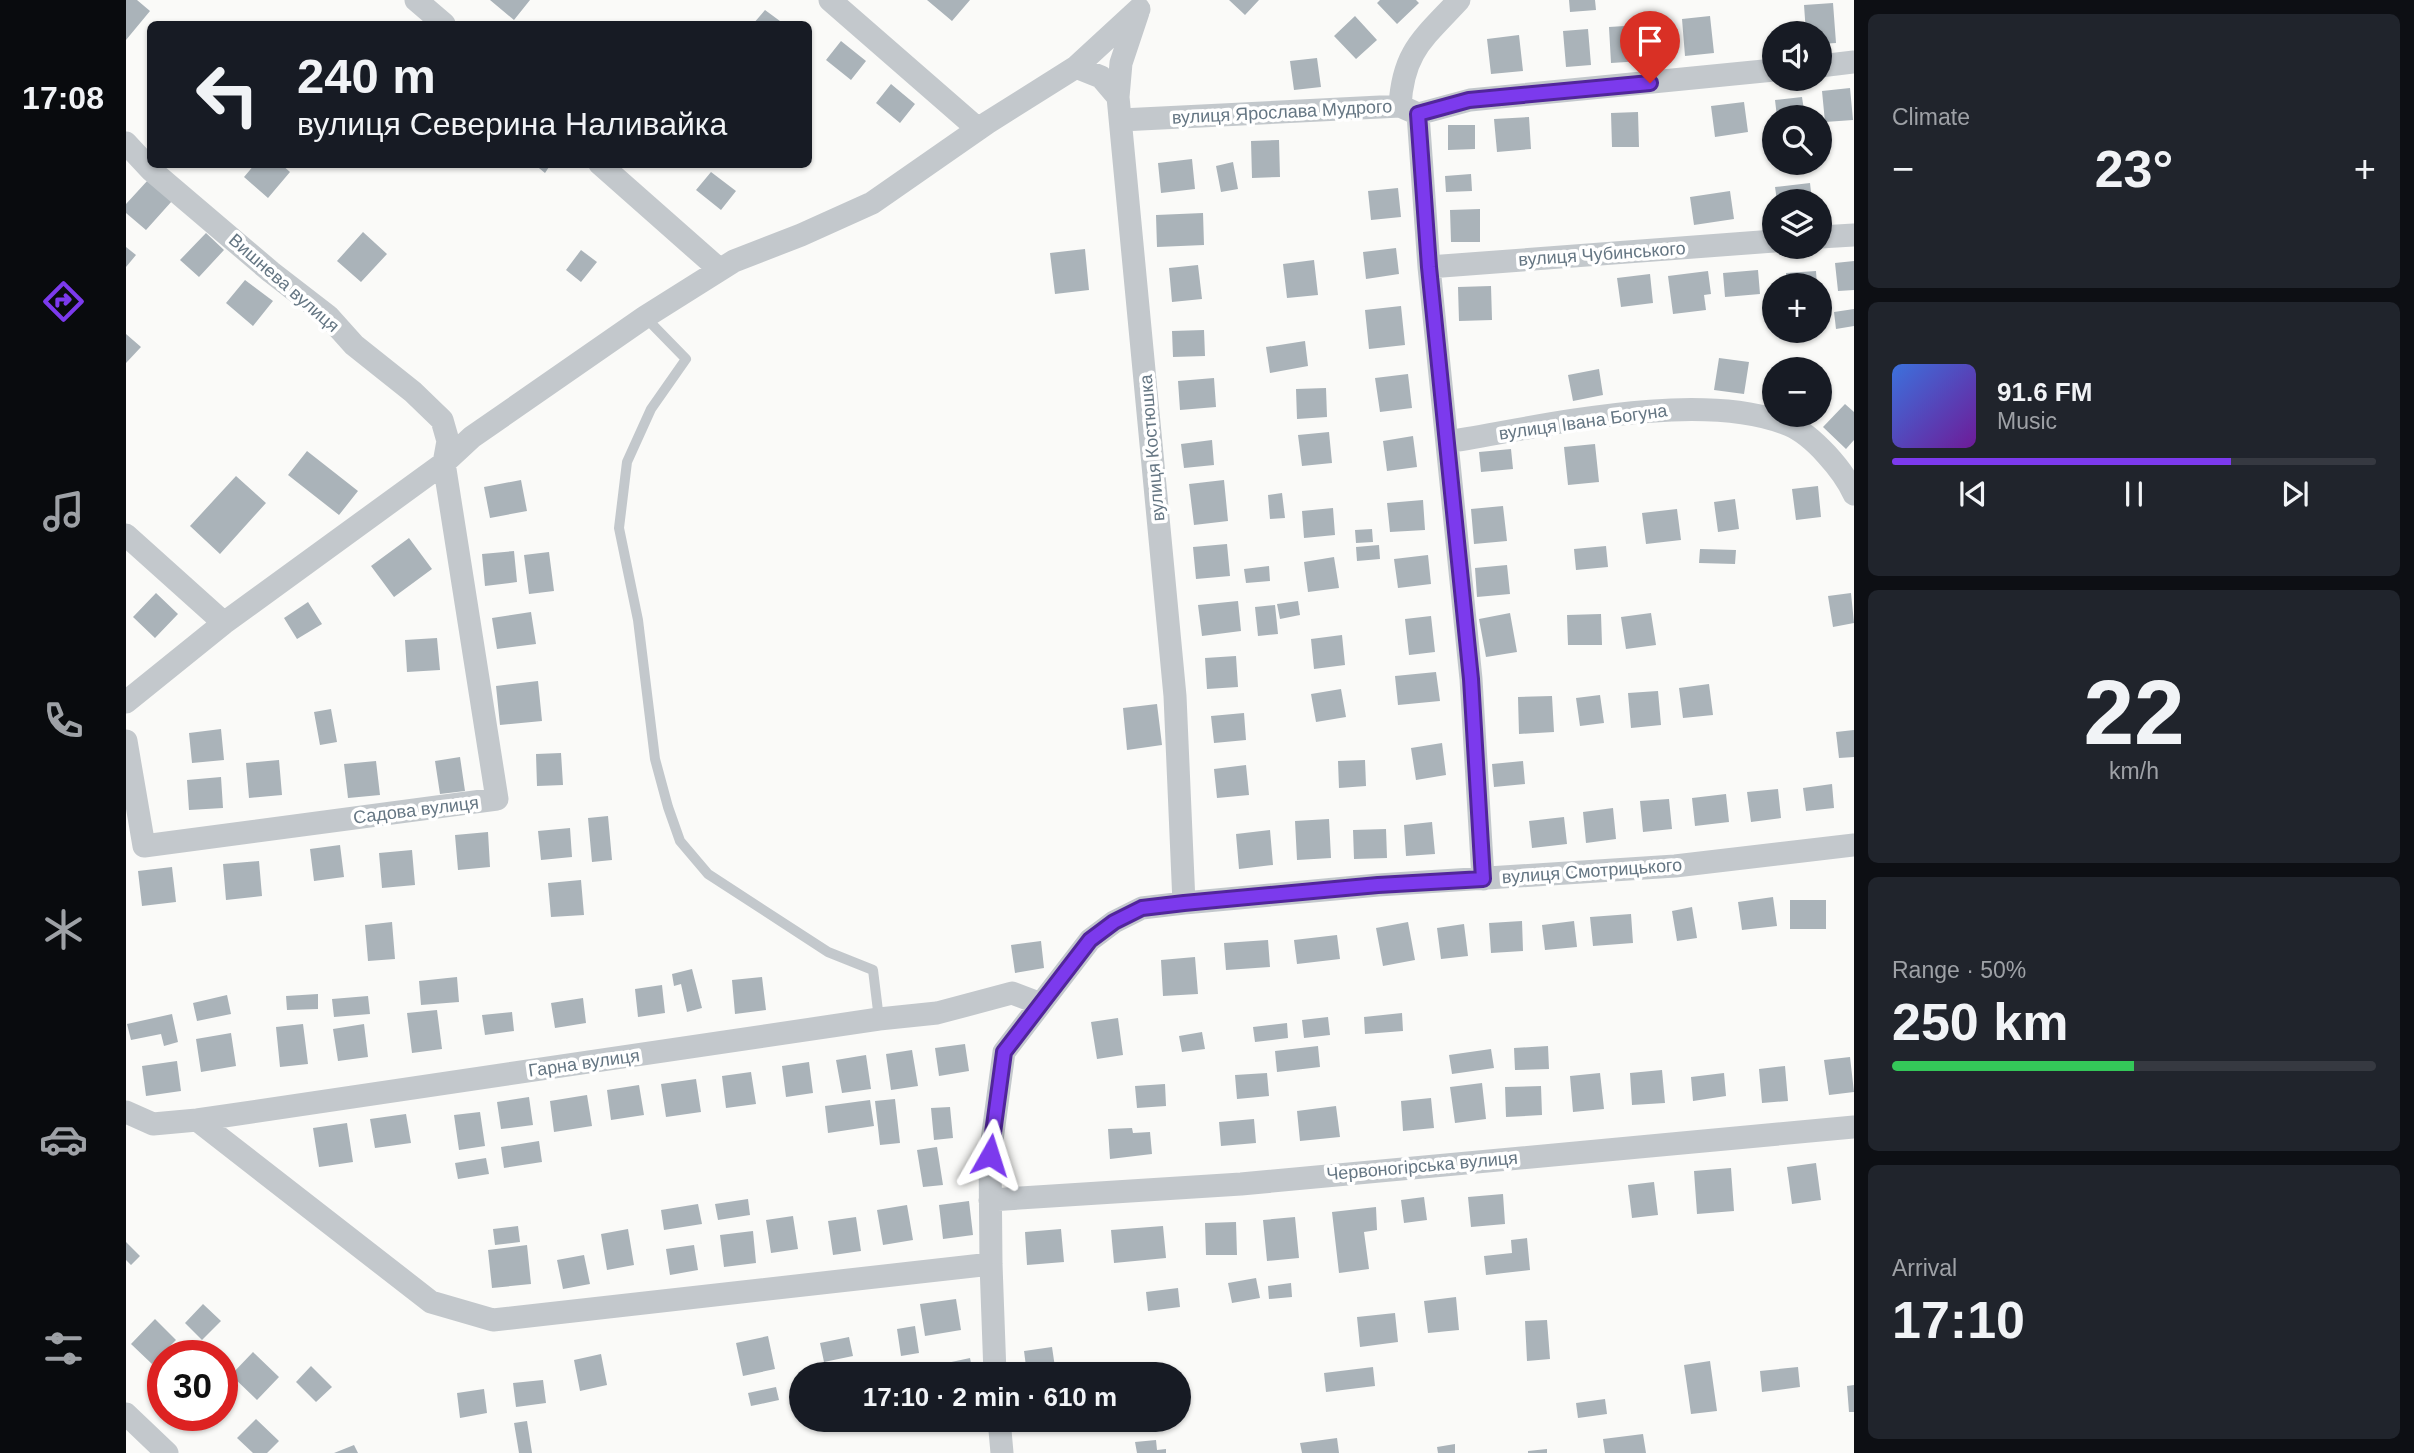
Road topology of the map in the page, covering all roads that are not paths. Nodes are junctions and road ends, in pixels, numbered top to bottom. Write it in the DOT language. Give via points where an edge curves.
graph roads {
  1 [pos="416,0"];
  2 [pos="830,0"];
  3 [pos="1459,0"];
  4 [pos="1144,5"];
  5 [pos="440,21"];
  6 [pos="1854,62"];
  7 [pos="1832,65"];
  8 [pos="1076,68"];
  9 [pos="1762,71"];
  10 [pos="1118,97"];
  11 [pos="1409,110"];
  12 [pos="1121,120"];
  13 [pos="978,129"];
  14 [pos="126,143"];
  15 [pos="147,165"];
  16 [pos="150,168"];
  17 [pos="605,168"];
  18 [pos="1854,235"];
  19 [pos="1832,236"];
  20 [pos="1762,242"];
  21 [pos="1429,267"];
  22 [pos="720,270"];
  23 [pos="645,317"];
  24 [pos="1447,442"];
  25 [pos="444,463"];
  26 [pos="1854,494"];
  27 [pos="126,535"];
  28 [pos="224,623"];
  29 [pos="126,702"];
  30 [pos="126,741"];
  31 [pos="1854,845"];
  32 [pos="1483,879"];
  33 [pos="1184,903"];
  34 [pos="1041,1004"];
  35 [pos="879,1019"];
  36 [pos="126,1112"];
  37 [pos="197,1120"];
  38 [pos="1854,1127"];
  39 [pos="990,1200"];
  40 [pos="990,1264"];
  41 [pos="994,1362"];
  42 [pos="126,1414"];
  43 [pos="1000,1432"];
  44 [pos="167,1453"];
  45 [pos="1002,1453"];
  1 -- 5 [label="street"];
  2 -- 13 [label="street"];
  3 -- 11 [label="street" via="1414,49 1401,82"];
  4 -- 8 [label="street"];
  4 -- 10 [label="street, вулиця Костюшка" via="1121,63"];
  6 -- 7 [label="street"];
  8 -- 10 [label="street" via="1101,77"];
  8 -- 13 [label="street"];
  9 -- 11 [label="street, вулиця Ярослава Мудрого"];
  10 -- 12 [label="street, вулиця Костюшка"];
  11 -- 12 [label="street, вулиця Ярослава Мудрого"];
  11 -- 21 [label="street"];
  12 -- 33 [label="street, вулиця Костюшка" via="1175,696"];
  13 -- 22 [label="street" via="872,203"];
  14 -- 15 [label="street, Вишнева вулиця"];
  16 -- 25 [label="street, Вишнева вулиця" via="328,316 354,345 442,420 448,441"];
  17 -- 22 [label="street"];
  18 -- 19 [label="street"];
  20 -- 21 [label="street, вулиця Чубинського"];
  21 -- 24 [label="street"];
  22 -- 23 [label="street"];
  23 -- 25 [label="street" via="472,438"];
  23 -- 35 [label="lane" via="686,359 651,409 627,462 619,528 638,620 655,759 668,807 680,841 708,874 828,952 873,970"];
  24 -- 26 [label="street, вулиця Івана Богуна" via="1614,415 1686,409 1747,414 1791,425 1827,453"];
  24 -- 32 [label="street" via="1471,679"];
  25 -- 28 [label="street"];
  25 -- 30 [label="street, Садова вулиця" via="497,799 144,846"];
  27 -- 28 [label="street"];
  28 -- 29 [label="street"];
  31 -- 32 [label="street, вулиця Смотрицького" via="1675,866"];
  32 -- 33 [label="street, вулиця Смотрицького"];
  33 -- 34 [label="street, вулиця Смотрицького" via="1142,908 1114,922 1090,940"];
  34 -- 35 [label="street, Гарна вулиця" via="1012,992 937,1013"];
  34 -- 39 [label="street, вулиця Смотрицького" via="1004,1052 990,1155"];
  35 -- 37 [label="street, Гарна вулиця"];
  36 -- 37 [label="street, Гарна вулиця" via="153,1124"];
  37 -- 40 [label="street" via="431,1302 493,1320"];
  38 -- 39 [label="street, Червоногірська вулиця" via="1241,1184"];
  39 -- 40 [label="street, вулиця Смотрицького"];
  40 -- 41 [label="street, вулиця Смотрицького"];
  42 -- 44 [label="street"];
  43 -- 45 [label="street"];
}
